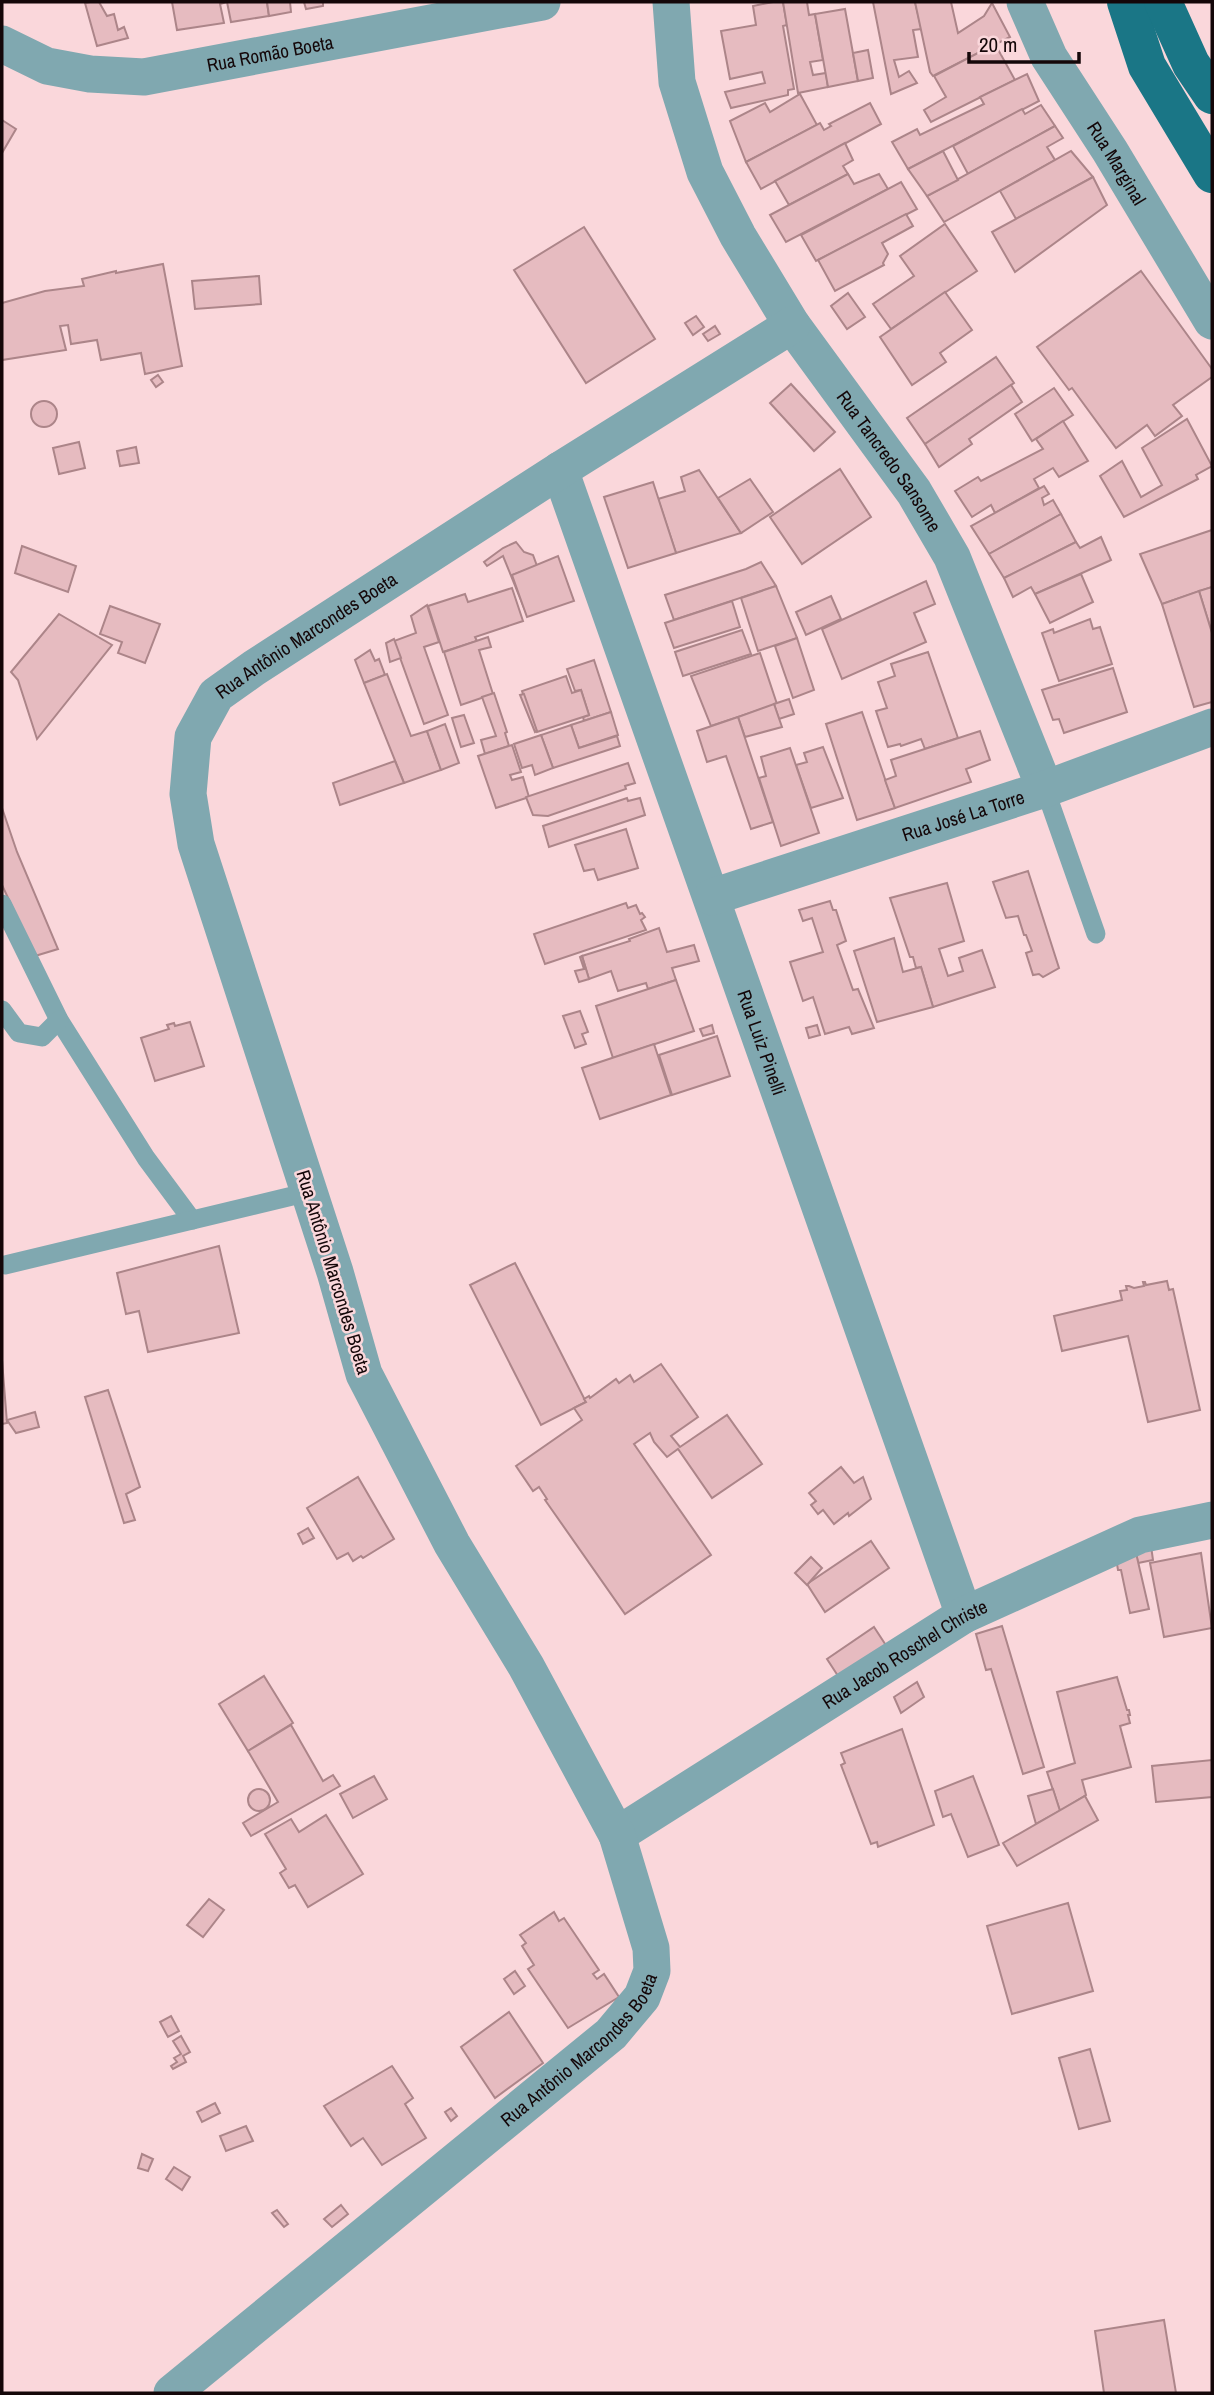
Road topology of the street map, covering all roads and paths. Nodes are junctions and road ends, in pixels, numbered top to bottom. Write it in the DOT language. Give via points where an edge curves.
graph roads {
  1 [pos="542,2"];
  2 [pos="671,2"];
  3 [pos="1025,2"];
  4 [pos="1126,2"];
  5 [pos="1163,2"];
  6 [pos="439,11"];
  7 [pos="2,44"];
  8 [pos="1212,95"];
  9 [pos="1212,174"];
  10 [pos="1212,321"];
  11 [pos="792,325"];
  12 [pos="560,470"];
  13 [pos="1212,727"];
  14 [pos="1045,789"];
  15 [pos="712,897"];
  16 [pos="2,904"];
  17 [pos="1096,934"];
  18 [pos="2,1010"];
  19 [pos="59,1020"];
  20 [pos="310,1192"];
  21 [pos="192,1220"];
  22 [pos="5,1265"];
  23 [pos="1212,1520"];
  24 [pos="964,1615"];
  25 [pos="617,1835"];
  26 [pos="172,2393"];
  1 -- 6 [label="street, Rua Romão Boeta"];
  2 -- 11 [label="street, Rua Tancredo Sansome" via="677,82 705,172"];
  3 -- 10 [label="street, Rua Marginal" via="1049,57"];
  4 -- 9 [label="main road" via="1147,66"];
  5 -- 8 [label="main road" via="1191,64"];
  6 -- 7 [label="street, Rua Romão Boeta" via="144,77 47,66"];
  11 -- 12 [label="street, Rua Antônio Marcondes Boeta"];
  11 -- 14 [label="street, Rua Tancredo Sansome" via="914,492 952,557"];
  12 -- 15 [label="street, Rua Luiz Pinelli"];
  12 -- 20 [label="street, Rua Antônio Marcondes Boeta" via="216,695 193,737 188,794 196,844"];
  13 -- 14 [label="street, Rua José La Torre"];
  14 -- 15 [label="street, Rua José La Torre"];
  14 -- 17 [label="lane, Rua Tancredo Sansome"];
  15 -- 24 [label="street, Rua Luiz Pinelli"];
  16 -- 19 [label="lane"];
  18 -- 19 [label="lane" via="19,1033 42,1037"];
  19 -- 21 [label="lane" via="146,1158"];
  20 -- 21 [label="lane"];
  20 -- 25 [label="street, Rua Antônio Marcondes Boeta" via="364,1374 452,1544 526,1666"];
  21 -- 22 [label="lane"];
  23 -- 24 [label="street, Rua Jacob Roschel Christe" via="1140,1535"];
  24 -- 25 [label="street, Rua Jacob Roschel Christe"];
  25 -- 26 [label="street, Rua Antônio Marcondes Boeta" via="651,1948 652,1972 642,1997 611,2034"];
}
